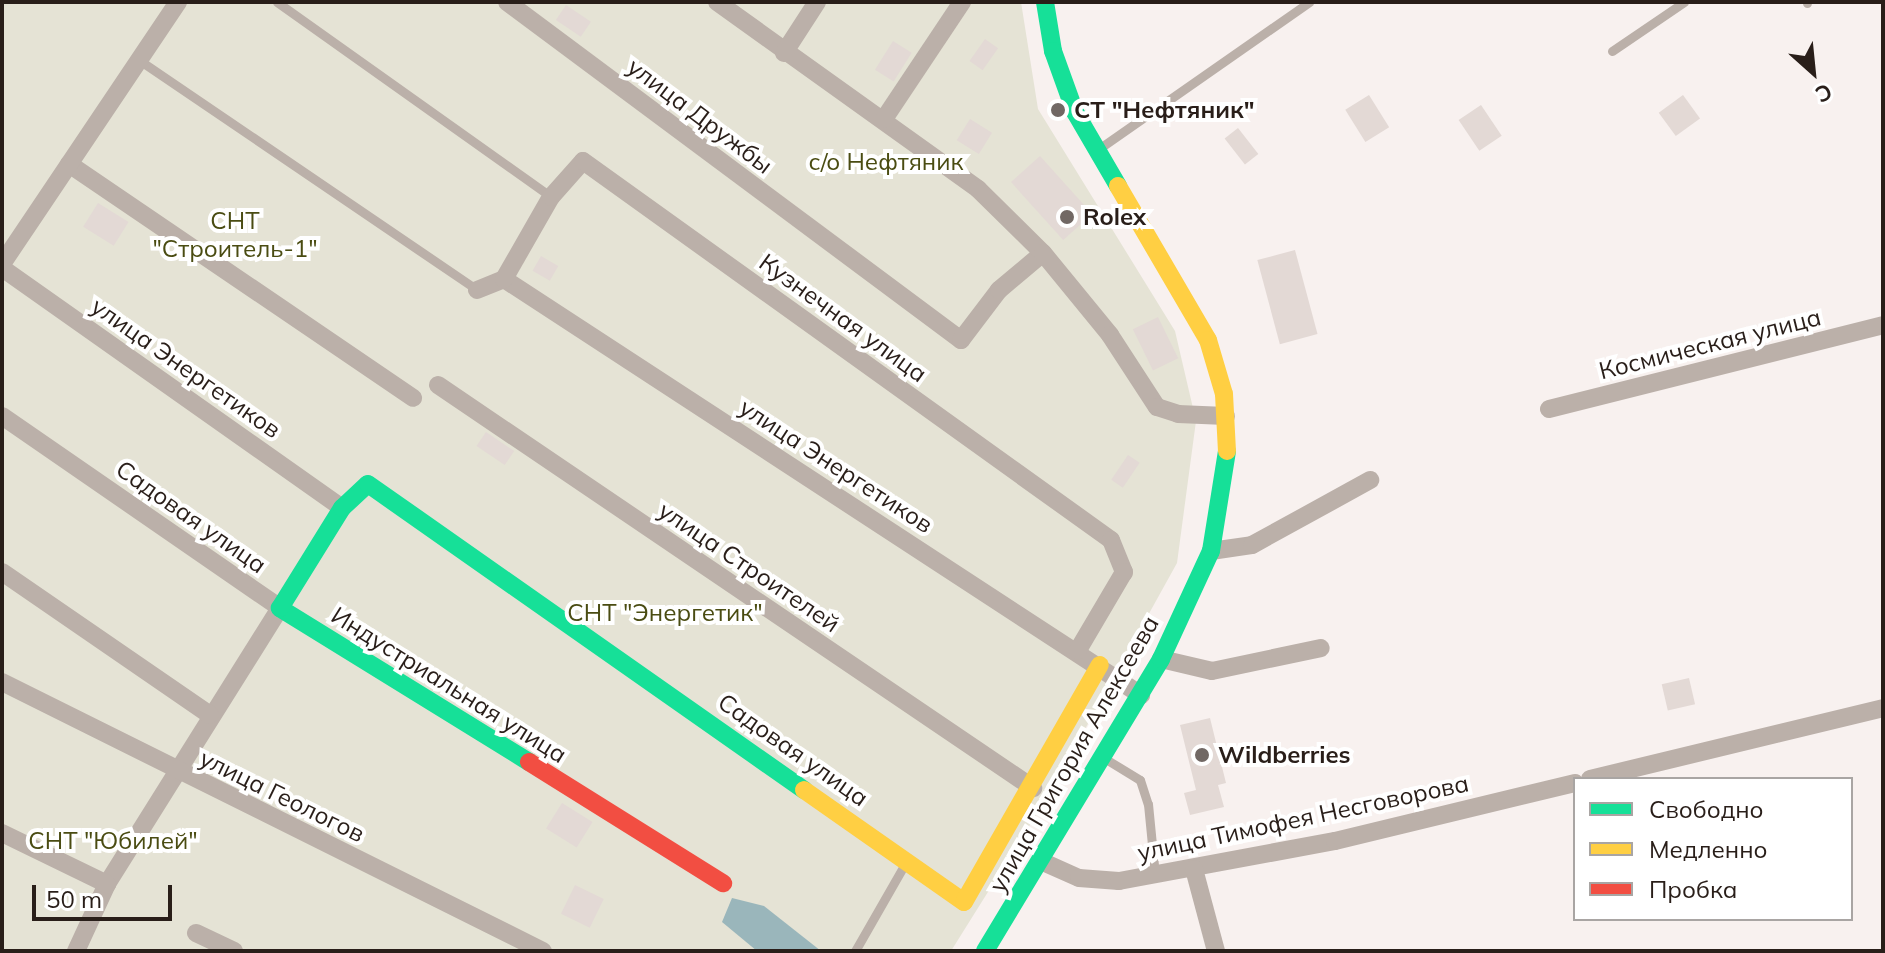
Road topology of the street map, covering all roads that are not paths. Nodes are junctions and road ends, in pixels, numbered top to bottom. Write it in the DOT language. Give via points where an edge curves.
graph roads {
  1 [pos="178,2"];
  2 [pos="277,2"];
  3 [pos="507,2"];
  4 [pos="717,2"];
  5 [pos="817,2"];
  6 [pos="962,2"];
  7 [pos="1045,2"];
  8 [pos="1309,2"];
  9 [pos="1684,2"];
  10 [pos="1612,51"];
  11 [pos="784,53"];
  12 [pos="139,60"];
  13 [pos="884,119"];
  14 [pos="1097,150"];
  15 [pos="69,164"];
  16 [pos="551,197"];
  17 [pos="1043,253"];
  18 [pos="2,266"];
  19 [pos="504,279"];
  20 [pos="477,290"];
  21 [pos="1883,325"];
  22 [pos="438,385"];
  23 [pos="413,398"];
  24 [pos="1549,409"];
  25 [pos="2,416"];
  26 [pos="1226,416"];
  27 [pos="1370,480"];
  28 [pos="342,508"];
  29 [pos="1211,551"];
  30 [pos="2,572"];
  31 [pos="280,608"];
  32 [pos="1321,648"];
  33 [pos="1078,650"];
  34 [pos="1161,659"];
  35 [pos="1100,665"];
  36 [pos="2,682"];
  37 [pos="1141,695"];
  38 [pos="1883,708"];
  39 [pos="210,715"];
  40 [pos="1104,758"];
  41 [pos="178,766"];
  42 [pos="1598,777"];
  43 [pos="1573,783"];
  44 [pos="1033,788"];
  45 [pos="2,833"];
  46 [pos="907,859"];
  47 [pos="1043,862"];
  48 [pos="1194,869"];
  49 [pos="1155,875"];
  50 [pos="723,883"];
  51 [pos="107,884"];
  52 [pos="196,933"];
  53 [pos="76,951"];
  54 [pos="234,951"];
  55 [pos="543,951"];
  56 [pos="855,951"];
  57 [pos="985,951"];
  58 [pos="1216,951"];
  1 -- 12 [label="street"];
  2 -- 16 [label="lane"];
  3 -- 17 [label="street, улица Дружбы" via="961,340 999,290"];
  4 -- 11 [label="street"];
  5 -- 11 [label="street"];
  6 -- 13 [label="street"];
  7 -- 14 [label="street, улица Григория Алексеева" via="1064,86"];
  8 -- 14 [label="lane"];
  9 -- 10 [label="lane"];
  11 -- 13 [label="street"];
  12 -- 15 [label="street"];
  12 -- 20 [label="lane"];
  13 -- 17 [label="street" via="978,189"];
  14 -- 26 [label="street, улица Григория Алексеева" via="1195,312 1217,365"];
  15 -- 18 [label="street"];
  15 -- 23 [label="street"];
  16 -- 19 [label="street, Кузнечная улица"];
  16 -- 33 [label="street, Кузнечная улица" via="583,161 1111,540 1124,572"];
  17 -- 26 [label="street" via="1110,335 1157,407 1178,414"];
  18 -- 28 [label="street, улица Энергетиков"];
  19 -- 20 [label="street"];
  19 -- 33 [label="street, улица Энергетиков"];
  21 -- 24 [label="street, Космическая улица"];
  22 -- 23 [label="lane"];
  22 -- 44 [label="street, улица Строителей"];
  25 -- 31 [label="street, Садовая улица"];
  26 -- 29 [label="street, улица Григория Алексеева" via="1225,470"];
  27 -- 29 [label="street" via="1252,545"];
  28 -- 31 [label="street"];
  28 -- 46 [label="street, Садовая улица" via="368,484"];
  29 -- 34 [label="street, улица Григория Алексеева"];
  30 -- 39 [label="street"];
  31 -- 39 [label="street"];
  31 -- 50 [label="street, Индустриальная улица"];
  32 -- 34 [label="street" via="1212,671"];
  33 -- 35 [label="street, улица Энергетиков"];
  34 -- 37 [label="street, улица Григория Алексеева"];
  35 -- 37 [label="street, улица Энергетиков"];
  35 -- 44 [label="street, Садовая улица"];
  36 -- 41 [label="street, улица Геологов"];
  37 -- 40 [label="street, улица Григория Алексеева"];
  38 -- 42 [label="street"];
  39 -- 41 [label="street"];
  40 -- 47 [label="street, улица Григория Алексеева"];
  40 -- 49 [label="lane" via="1140,780 1148,804"];
  41 -- 51 [label="street"];
  41 -- 55 [label="street, улица Геологов"];
  43 -- 48 [label="street, улица Тимофея Несговорова"];
  44 -- 46 [label="street, Садовая улица" via="964,902"];
  45 -- 51 [label="street"];
  46 -- 56 [label="lane"];
  47 -- 49 [label="street, улица Тимофея Несговорова" via="1079,878 1119,881"];
  47 -- 57 [label="street, улица Григория Алексеева"];
  48 -- 49 [label="street, улица Тимофея Несговорова"];
  48 -- 58 [label="street"];
  51 -- 53 [label="street"];
  52 -- 54 [label="street"];
}
